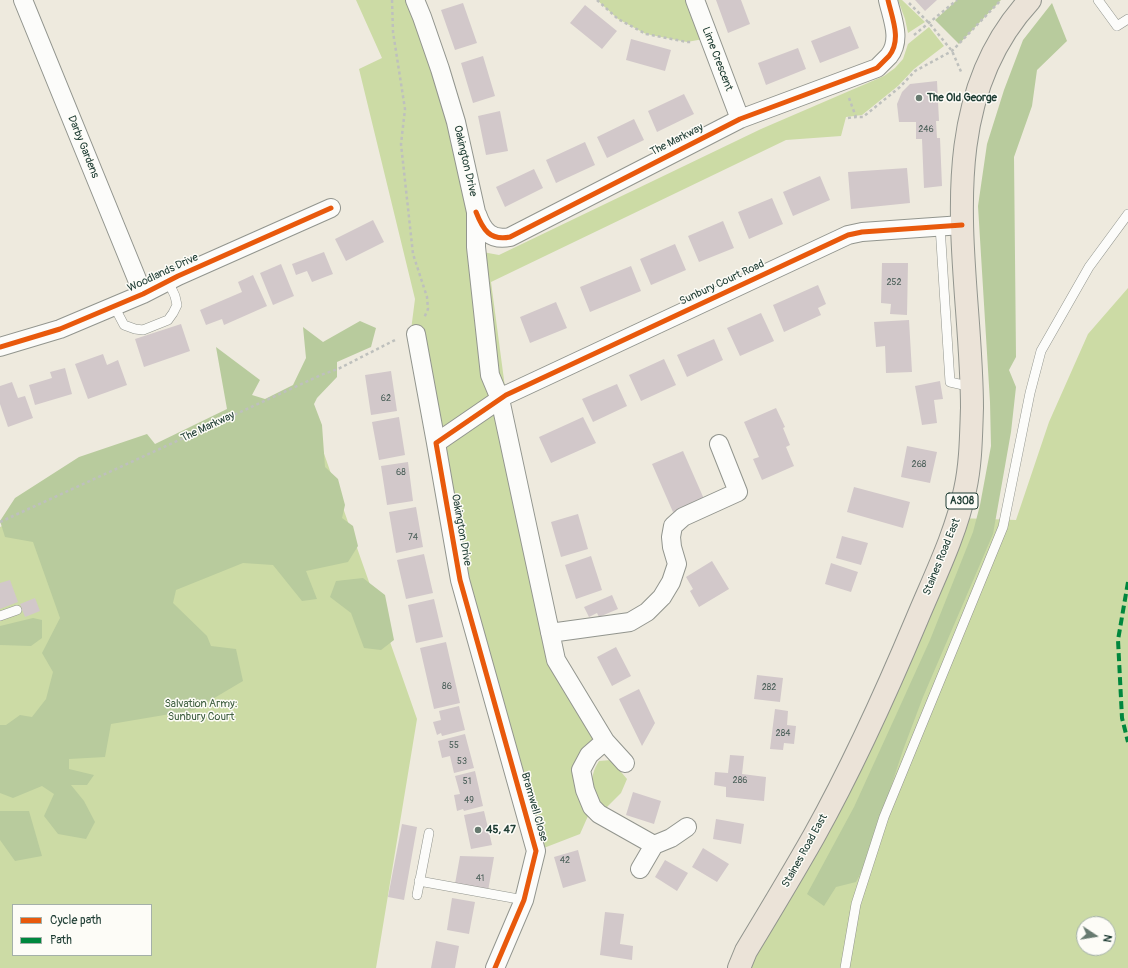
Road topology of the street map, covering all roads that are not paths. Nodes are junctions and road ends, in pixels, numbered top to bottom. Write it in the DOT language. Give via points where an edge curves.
graph roads {
  1 [pos="23,0"];
  2 [pos="415,0"];
  3 [pos="695,0"];
  4 [pos="888,0"];
  5 [pos="1030,0"];
  6 [pos="1098,0"];
  7 [pos="1128,18"];
  8 [pos="740,119"];
  9 [pos="331,208"];
  10 [pos="476,212"];
  11 [pos="1128,214"];
  12 [pos="962,225"];
  13 [pos="940,226"];
  14 [pos="168,281"];
  15 [pos="143,294"];
  16 [pos="114,306"];
  17 [pos="415,333"];
  18 [pos="0,347"];
  19 [pos="972,387"];
  20 [pos="500,399"];
  21 [pos="436,443"];
  22 [pos="719,444"];
  23 [pos="17,610"];
  24 [pos="0,616"];
  25 [pos="550,633"];
  26 [pos="492,695"];
  27 [pos="605,741"];
  28 [pos="625,763"];
  29 [pos="688,827"];
  30 [pos="429,833"];
  31 [pos="654,845"];
  32 [pos="640,869"];
  33 [pos="419,881"];
  34 [pos="417,895"];
  35 [pos="524,900"];
  36 [pos="495,968"];
  37 [pos="739,968"];
  38 [pos="845,968"];
  1 -- 15 [label="street, Darby Gardens"];
  2 -- 10 [label="street, Oakington Drive" via="456,122"];
  3 -- 8 [label="street, Lime Crescent"];
  4 -- 8 [label="street, The Markway" via="896,30 894,45 890,55 877,68"];
  5 -- 12 [label="highway, Staines Road East / A308" via="1002,36 973,99 961,185"];
  6 -- 7 [label="lane" via="1117,26"];
  8 -- 10 [label="street, The Markway" via="510,237 500,238 489,234 481,225"];
  9 -- 14 [label="street, Woodlands Drive"];
  10 -- 20 [label="street, Oakington Drive" via="476,247 490,375"];
  11 -- 38 [label="lane" via="1089,267 1041,351 1003,527 884,817 856,904"];
  12 -- 13 [label="street, Sunbury Court Road"];
  12 -- 19 [label="highway, Staines Road East / A308"];
  13 -- 19 [label="lane" via="950,382"];
  13 -- 20 [label="street, Sunbury Court Road" via="848,235"];
  14 -- 15 [label="street, Woodlands Drive"];
  14 -- 16 [label="lane" via="177,305 168,320 143,330 135,329 124,325"];
  15 -- 16 [label="street, Woodlands Drive"];
  16 -- 18 [label="street, Woodlands Drive" via="60,329"];
  17 -- 21 [label="street, Oakington Drive"];
  19 -- 37 [label="highway, Staines Road East / A308" via="971,440 966,488 958,518 934,579 893,676 845,776 814,835 746,951"];
  20 -- 21 [label="street"];
  20 -- 25 [label="street, Oakington Drive"];
  21 -- 26 [label="street, Oakington Drive" via="460,580"];
  22 -- 25 [label="street" via="738,492 683,517 673,526 672,547 677,564 662,597 647,612 630,622"];
  23 -- 24 [label="lane"];
  25 -- 27 [label="street, Oakington Drive" via="556,660"];
  26 -- 35 [label="street, Bramwell Close" via="536,851"];
  27 -- 28 [label="street, Oakington Drive"];
  27 -- 31 [label="street" via="589,755 581,770 592,807 599,814"];
  29 -- 31 [label="street"];
  30 -- 33 [label="lane"];
  31 -- 32 [label="street"];
  33 -- 34 [label="lane"];
  33 -- 35 [label="lane"];
  35 -- 36 [label="street, Bramwell Close"];
}
